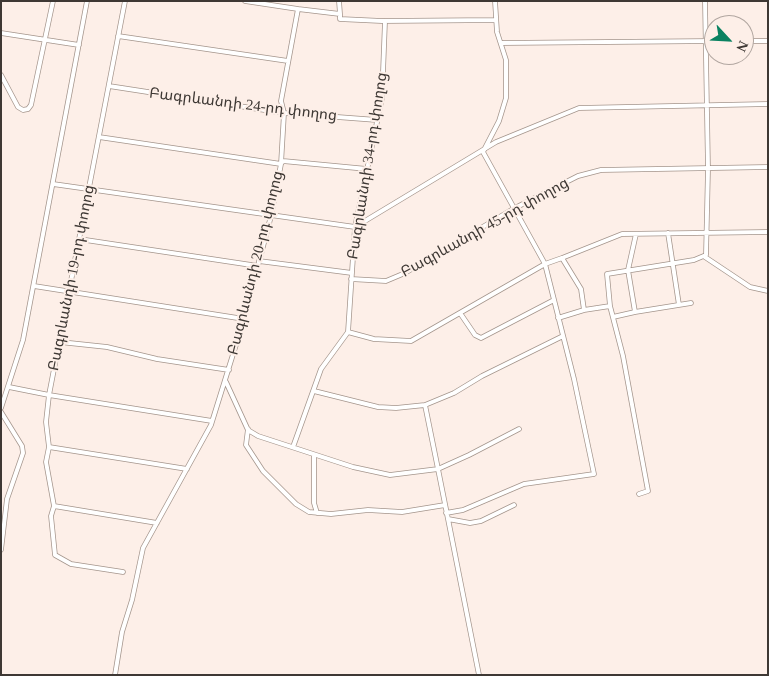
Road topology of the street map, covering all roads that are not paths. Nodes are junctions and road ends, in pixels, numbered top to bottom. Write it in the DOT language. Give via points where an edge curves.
graph roads {
  1 [pos="53,1"];
  2 [pos="87,1"];
  3 [pos="125,1"];
  4 [pos="245,1"];
  5 [pos="340,1"];
  6 [pos="495,1"];
  7 [pos="704,1"];
  8 [pos="298,8"];
  9 [pos="340,14"];
  10 [pos="704,15"];
  11 [pos="496,20"];
  12 [pos="385,21"];
  13 [pos="1,33"];
  14 [pos="118,36"];
  15 [pos="46,40"];
  16 [pos="704,41"];
  17 [pos="754,41"];
  18 [pos="768,41"];
  19 [pos="501,43"];
  20 [pos="79,45"];
  21 [pos="288,61"];
  22 [pos="706,65"];
  23 [pos="1,75"];
  24 [pos="109,86"];
  25 [pos="768,104"];
  26 [pos="707,105"];
  27 [pos="284,113"];
  28 [pos="377,120"];
  29 [pos="99,137"];
  30 [pos="483,152"];
  31 [pos="281,164"];
  32 [pos="768,168"];
  33 [pos="367,169"];
  34 [pos="708,169"];
  35 [pos="53,184"];
  36 [pos="89,190"];
  37 [pos="513,209"];
  38 [pos="271,216"];
  39 [pos="355,227"];
  40 [pos="706,232"];
  41 [pos="768,232"];
  42 [pos="668,233"];
  43 [pos="636,234"];
  44 [pos="79,239"];
  45 [pos="705,257"];
  46 [pos="562,258"];
  47 [pos="258,263"];
  48 [pos="671,263"];
  49 [pos="545,264"];
  50 [pos="628,270"];
  51 [pos="352,273"];
  52 [pos="351,279"];
  53 [pos="34,286"];
  54 [pos="68,291"];
  55 [pos="768,292"];
  56 [pos="554,300"];
  57 [pos="692,303"];
  58 [pos="679,305"];
  59 [pos="610,306"];
  60 [pos="584,310"];
  61 [pos="636,312"];
  62 [pos="460,313"];
  63 [pos="613,317"];
  64 [pos="558,318"];
  65 [pos="244,319"];
  66 [pos="348,332"];
  67 [pos="563,336"];
  68 [pos="60,342"];
  69 [pos="229,370"];
  70 [pos="226,382"];
  71 [pos="9,387"];
  72 [pos="314,391"];
  73 [pos="48,396"];
  74 [pos="425,405"];
  75 [pos="1,408"];
  76 [pos="1,412"];
  77 [pos="212,421"];
  78 [pos="519,428"];
  79 [pos="248,429"];
  80 [pos="48,447"];
  81 [pos="293,447"];
  82 [pos="314,455"];
  83 [pos="188,469"];
  84 [pos="438,469"];
  85 [pos="639,494"];
  86 [pos="514,505"];
  87 [pos="54,506"];
  88 [pos="445,506"];
  89 [pos="317,513"];
  90 [pos="446,513"];
  91 [pos="448,519"];
  92 [pos="157,523"];
  93 [pos="1,550"];
  94 [pos="123,572"];
  95 [pos="115,675"];
  96 [pos="479,675"];
  1 -- 15 [label="street"];
  2 -- 20 [label="street"];
  3 -- 14 [label="street, Բագրևանդի 19-րդ փողոց"];
  4 -- 8 [label="street"];
  5 -- 9 [label="street"];
  6 -- 11 [label="street"];
  7 -- 10 [label="street"];
  8 -- 9 [label="street"];
  8 -- 21 [label="street, Բագրևանդի 20-րդ փողոց"];
  9 -- 12 [label="street" via="340,19"];
  11 -- 12 [label="street"];
  11 -- 19 [label="street"];
  12 -- 28 [label="street, Բագրևանդի 34-րդ փողոց" via="385,75"];
  13 -- 15 [label="street"];
  14 -- 21 [label="street"];
  14 -- 24 [label="street, Բագրևանդի 19-րդ փողոց"];
  15 -- 20 [label="street"];
  15 -- 23 [label="street" via="31,105 23,110 18,107"];
  16 -- 19 [label="street"];
  17 -- 18 [label="street"];
  19 -- 30 [label="street" via="506,60 506,98 499,121"];
  20 -- 35 [label="street"];
  21 -- 27 [label="street, Բագրևանդի 20-րդ փողոց" via="281,101"];
  22 -- 26 [label="street"];
  24 -- 27 [label="street, Բագրևանդի 24-րդ փողոց"];
  24 -- 29 [label="street, Բագրևանդի 19-րդ փողոց"];
  25 -- 26 [label="street"];
  26 -- 30 [label="street" via="579,108 496,142"];
  26 -- 34 [label="street"];
  27 -- 28 [label="street, Բագրևանդի 24-րդ փողոց"];
  27 -- 31 [label="street, Բագրևանդի 20-րդ փողոց"];
  28 -- 33 [label="street, Բագրևանդի 34-րդ փողոց"];
  29 -- 31 [label="street"];
  29 -- 36 [label="street, Բագրևանդի 19-րդ փողոց"];
  30 -- 37 [label="street"];
  30 -- 39 [label="street"];
  31 -- 33 [label="street"];
  31 -- 38 [label="street, Բագրևանդի 20-րդ փողոց"];
  32 -- 34 [label="street, Բագրևանդի 45-րդ փողոց"];
  33 -- 39 [label="street, Բագրևանդի 34-րդ փողոց"];
  34 -- 37 [label="street, Բագրևանդի 45-րդ փողոց" via="601,170 578,176"];
  34 -- 40 [label="street"];
  35 -- 36 [label="street"];
  35 -- 53 [label="street"];
  36 -- 38 [label="street"];
  36 -- 44 [label="street, Բագրևանդի 19-րդ փողոց"];
  37 -- 49 [label="street"];
  37 -- 52 [label="street, Բագրևանդի 45-րդ փողոց" via="405,273 386,281"];
  38 -- 39 [label="street"];
  38 -- 47 [label="street, Բագրևանդի 20-րդ փողոց"];
  39 -- 51 [label="street, Բագրևանդի 34-րդ փողոց"];
  40 -- 41 [label="street"];
  40 -- 42 [label="street"];
  40 -- 45 [label="street"];
  42 -- 43 [label="street"];
  42 -- 48 [label="street"];
  43 -- 46 [label="street" via="622,234"];
  43 -- 50 [label="street"];
  44 -- 47 [label="street"];
  44 -- 54 [label="street, Բագրևանդի 19-րդ փողոց"];
  45 -- 48 [label="street"];
  45 -- 55 [label="street" via="750,287"];
  46 -- 49 [label="street"];
  46 -- 60 [label="street" via="580,289"];
  47 -- 51 [label="street"];
  47 -- 65 [label="street, Բագրևանդի 20-րդ փողոց"];
  48 -- 50 [label="street"];
  48 -- 58 [label="street"];
  49 -- 56 [label="street"];
  49 -- 62 [label="street"];
  50 -- 59 [label="street" via="607,274"];
  50 -- 61 [label="street"];
  51 -- 52 [label="street, Բագրևանդի 34-րդ փողոց"];
  52 -- 66 [label="street, Բագրևանդի 34-րդ փողոց"];
  53 -- 54 [label="street"];
  53 -- 71 [label="street"];
  54 -- 65 [label="street"];
  54 -- 68 [label="street, Բագրևանդի 19-րդ փողոց"];
  56 -- 62 [label="street" via="481,338 475,335"];
  56 -- 64 [label="street"];
  57 -- 58 [label="street"];
  58 -- 61 [label="street"];
  59 -- 60 [label="street"];
  59 -- 63 [label="street"];
  60 -- 64 [label="street"];
  61 -- 63 [label="street"];
  62 -- 66 [label="street" via="406,342 374,340"];
  63 -- 85 [label="street" via="648,491"];
  64 -- 67 [label="street"];
  65 -- 69 [label="street, Բագրևանդի 20-րդ փողոց"];
  66 -- 72 [label="street" via="321,370"];
  67 -- 74 [label="street"];
  67 -- 90 [label="street" via="594,474 524,484 463,510"];
  68 -- 69 [label="street" via="106,347"];
  68 -- 73 [label="street, Բագրևանդի 19-րդ փողոց"];
  69 -- 70 [label="street, Բագրևանդի 20-րդ փողոց"];
  70 -- 77 [label="street, Բագրևանդի 20-րդ փողոց"];
  70 -- 79 [label="street"];
  71 -- 73 [label="street"];
  71 -- 75 [label="street"];
  72 -- 74 [label="street" via="378,406"];
  72 -- 81 [label="street"];
  73 -- 77 [label="street"];
  73 -- 80 [label="street, Բագրևանդի 19-րդ փողոց"];
  74 -- 84 [label="street"];
  76 -- 93 [label="street" via="23,453 7,499"];
  77 -- 83 [label="street, Բագրևանդի 20-րդ փողոց"];
  78 -- 84 [label="street"];
  79 -- 81 [label="street" via="258,436"];
  79 -- 89 [label="street" via="245,442 263,471 296,504"];
  80 -- 83 [label="street"];
  80 -- 87 [label="street, Բագրևանդի 19-րդ փողոց" via="46,462"];
  81 -- 82 [label="street"];
  82 -- 84 [label="street" via="390,475"];
  82 -- 89 [label="street"];
  83 -- 92 [label="street, Բագրևանդի 20-րդ փողոց"];
  84 -- 88 [label="street"];
  86 -- 91 [label="street" via="481,521 470,523"];
  87 -- 92 [label="street"];
  87 -- 94 [label="street, Բագրևանդի 19-րդ փողոց" via="51,516 55,555 71,564"];
  88 -- 89 [label="street" via="402,512"];
  88 -- 90 [label="street"];
  90 -- 91 [label="street"];
  91 -- 96 [label="street"];
  92 -- 95 [label="street, Բագրևանդի 20-րդ փողոց" via="143,548"];
}
